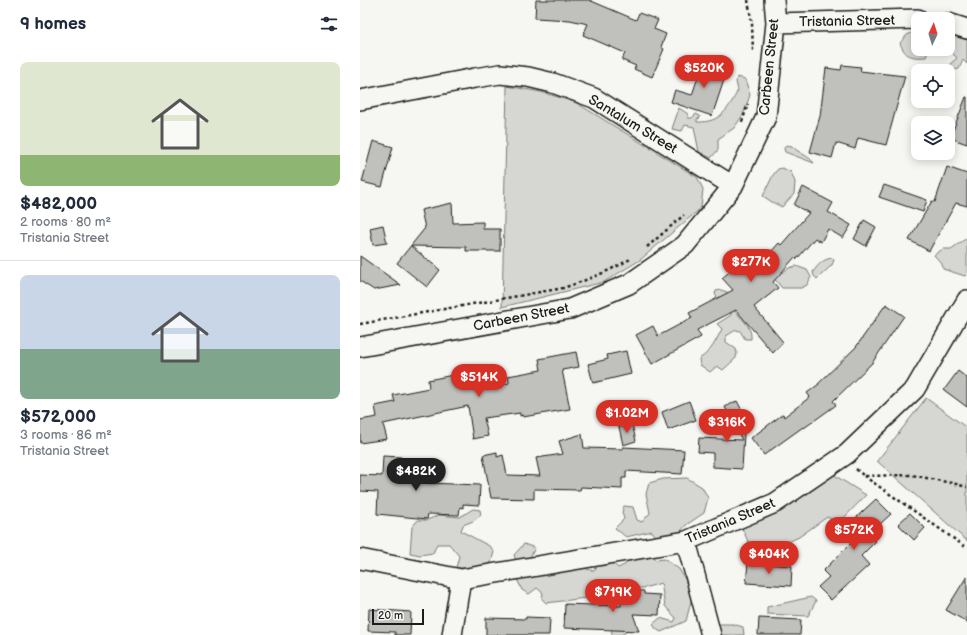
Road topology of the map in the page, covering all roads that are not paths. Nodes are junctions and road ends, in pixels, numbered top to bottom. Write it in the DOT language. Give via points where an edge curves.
graph roads {
  1 [pos="774,0"];
  2 [pos="911,19"];
  3 [pos="776,23"];
  4 [pos="955,25"];
  5 [pos="967,29"];
  6 [pos="360,100"];
  7 [pos="733,186"];
  8 [pos="967,300"];
  9 [pos="360,347"];
  10 [pos="686,541"];
  11 [pos="360,558"];
  12 [pos="461,579"];
  13 [pos="452,635"];
  14 [pos="711,635"];
  1 -- 3 [label="street, Carbeen Street"];
  2 -- 3 [label="street, Tristania Street"];
  3 -- 7 [label="street, Carbeen Street" via="766,117"];
  4 -- 5 [label="street"];
  6 -- 7 [label="street, Santalum Street" via="500,74 528,77 594,98"];
  7 -- 9 [label="street, Carbeen Street" via="685,245 629,284 570,309"];
  8 -- 10 [label="street, Tristania Street" via="915,389 847,454 775,504"];
  10 -- 12 [label="street, Tristania Street"];
  10 -- 14 [label="street"];
  11 -- 12 [label="street, Tristania Street"];
  12 -- 13 [label="street"];
}
